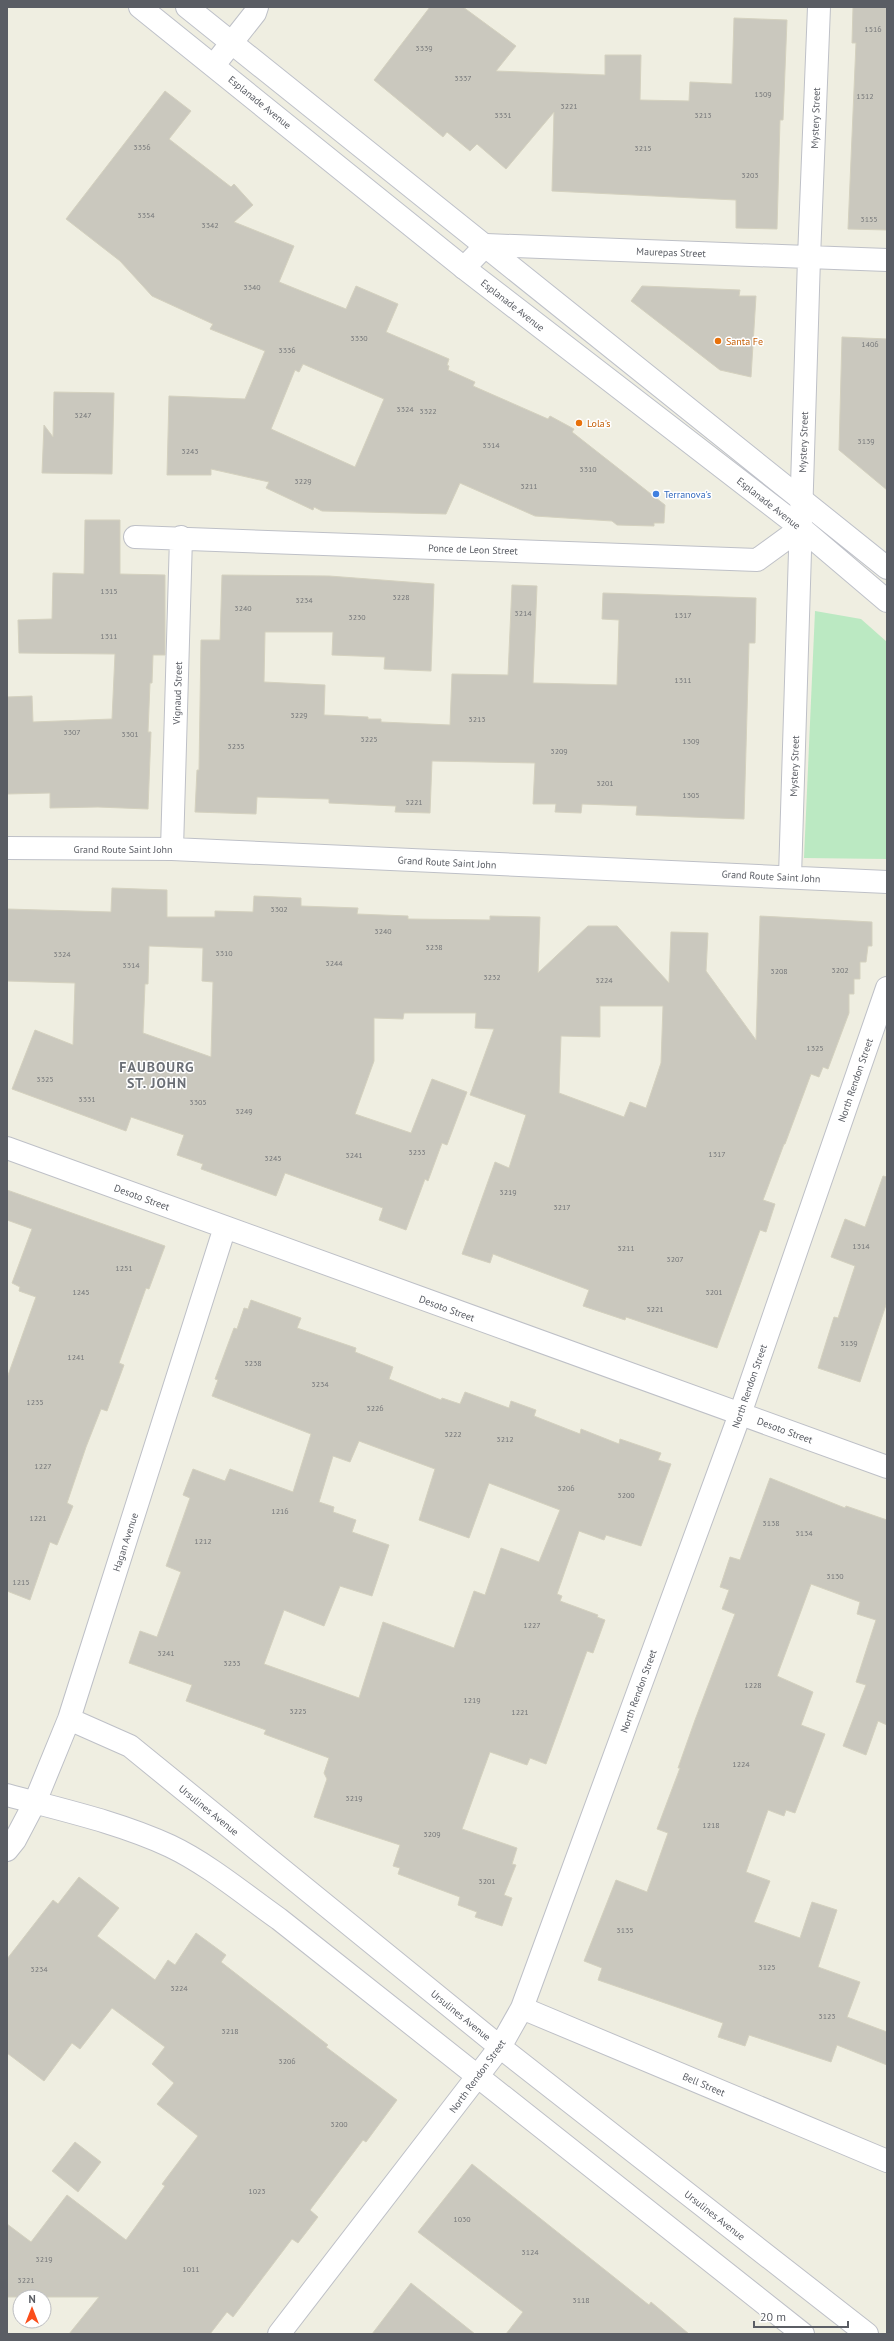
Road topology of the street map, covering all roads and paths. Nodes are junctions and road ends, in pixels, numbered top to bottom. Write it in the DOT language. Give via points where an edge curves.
graph roads {
  1 [pos="140,7"];
  2 [pos="187,7"];
  3 [pos="257,7"];
  4 [pos="819,7"];
  5 [pos="233,42"];
  6 [pos="214,65"];
  7 [pos="486,245"];
  8 [pos="809,258"];
  9 [pos="887,260"];
  10 [pos="464,268"];
  11 [pos="802,498"];
  12 [pos="801,528"];
  13 [pos="135,537"];
  14 [pos="181,537"];
  15 [pos="886,566"];
  16 [pos="887,601"];
  17 [pos="7,848"];
  18 [pos="172,849"];
  19 [pos="790,877"];
  20 [pos="887,882"];
  21 [pos="887,988"];
  22 [pos="7,1148"];
  23 [pos="225,1227"];
  24 [pos="740,1414"];
  25 [pos="887,1467"];
  26 [pos="69,1719"];
  27 [pos="7,1795"];
  28 [pos="35,1802"];
  29 [pos="7,1850"];
  30 [pos="522,2008"];
  31 [pos="500,2047"];
  32 [pos="478,2075"];
  33 [pos="887,2161"];
  34 [pos="279,2334"];
  35 [pos="803,2334"];
  36 [pos="867,2334"];
  1 -- 6 [label="street, Esplanade Avenue"];
  2 -- 5 [label="street"];
  3 -- 5 [label="street"];
  4 -- 8 [label="street, Mystery Street"];
  5 -- 6 [label="street"];
  5 -- 7 [label="street"];
  6 -- 10 [label="street, Esplanade Avenue"];
  7 -- 8 [label="street, Maurepas Street"];
  7 -- 10 [label="street"];
  7 -- 11 [label="street"];
  8 -- 9 [label="street, Maurepas Street"];
  8 -- 11 [label="street, Mystery Street"];
  10 -- 12 [label="street, Esplanade Avenue"];
  11 -- 12 [label="street, Mystery Street"];
  11 -- 15 [label="street"];
  12 -- 14 [label="street, Ponce de Leon Street" via="757,560"];
  12 -- 16 [label="street, Esplanade Avenue"];
  12 -- 19 [label="street, Mystery Street"];
  13 -- 14 [label="street, Ponce de Leon Street"];
  14 -- 18 [label="street, Vignaud Street"];
  17 -- 18 [label="street, Grand Route Saint John"];
  18 -- 19 [label="street, Grand Route Saint John"];
  19 -- 20 [label="street, Grand Route Saint John"];
  21 -- 24 [label="street, North Rendon Street"];
  22 -- 23 [label="street, Desoto Street"];
  23 -- 24 [label="street, Desoto Street"];
  23 -- 26 [label="street, Hagan Avenue"];
  24 -- 25 [label="street, Desoto Street"];
  24 -- 30 [label="street, North Rendon Street"];
  26 -- 28 [label="street, Hagan Avenue"];
  26 -- 31 [label="street, Ursulines Avenue" via="130,1746"];
  27 -- 28 [label="street"];
  28 -- 29 [label="street, Hagan Avenue"];
  28 -- 32 [label="street" via="111,1823 171,1847 280,1919"];
  30 -- 31 [label="street, North Rendon Street"];
  30 -- 33 [label="street, Bell Street"];
  31 -- 32 [label="street, North Rendon Street"];
  31 -- 36 [label="street, Ursulines Avenue"];
  32 -- 34 [label="street, North Rendon Street"];
  32 -- 35 [label="street"];
}
